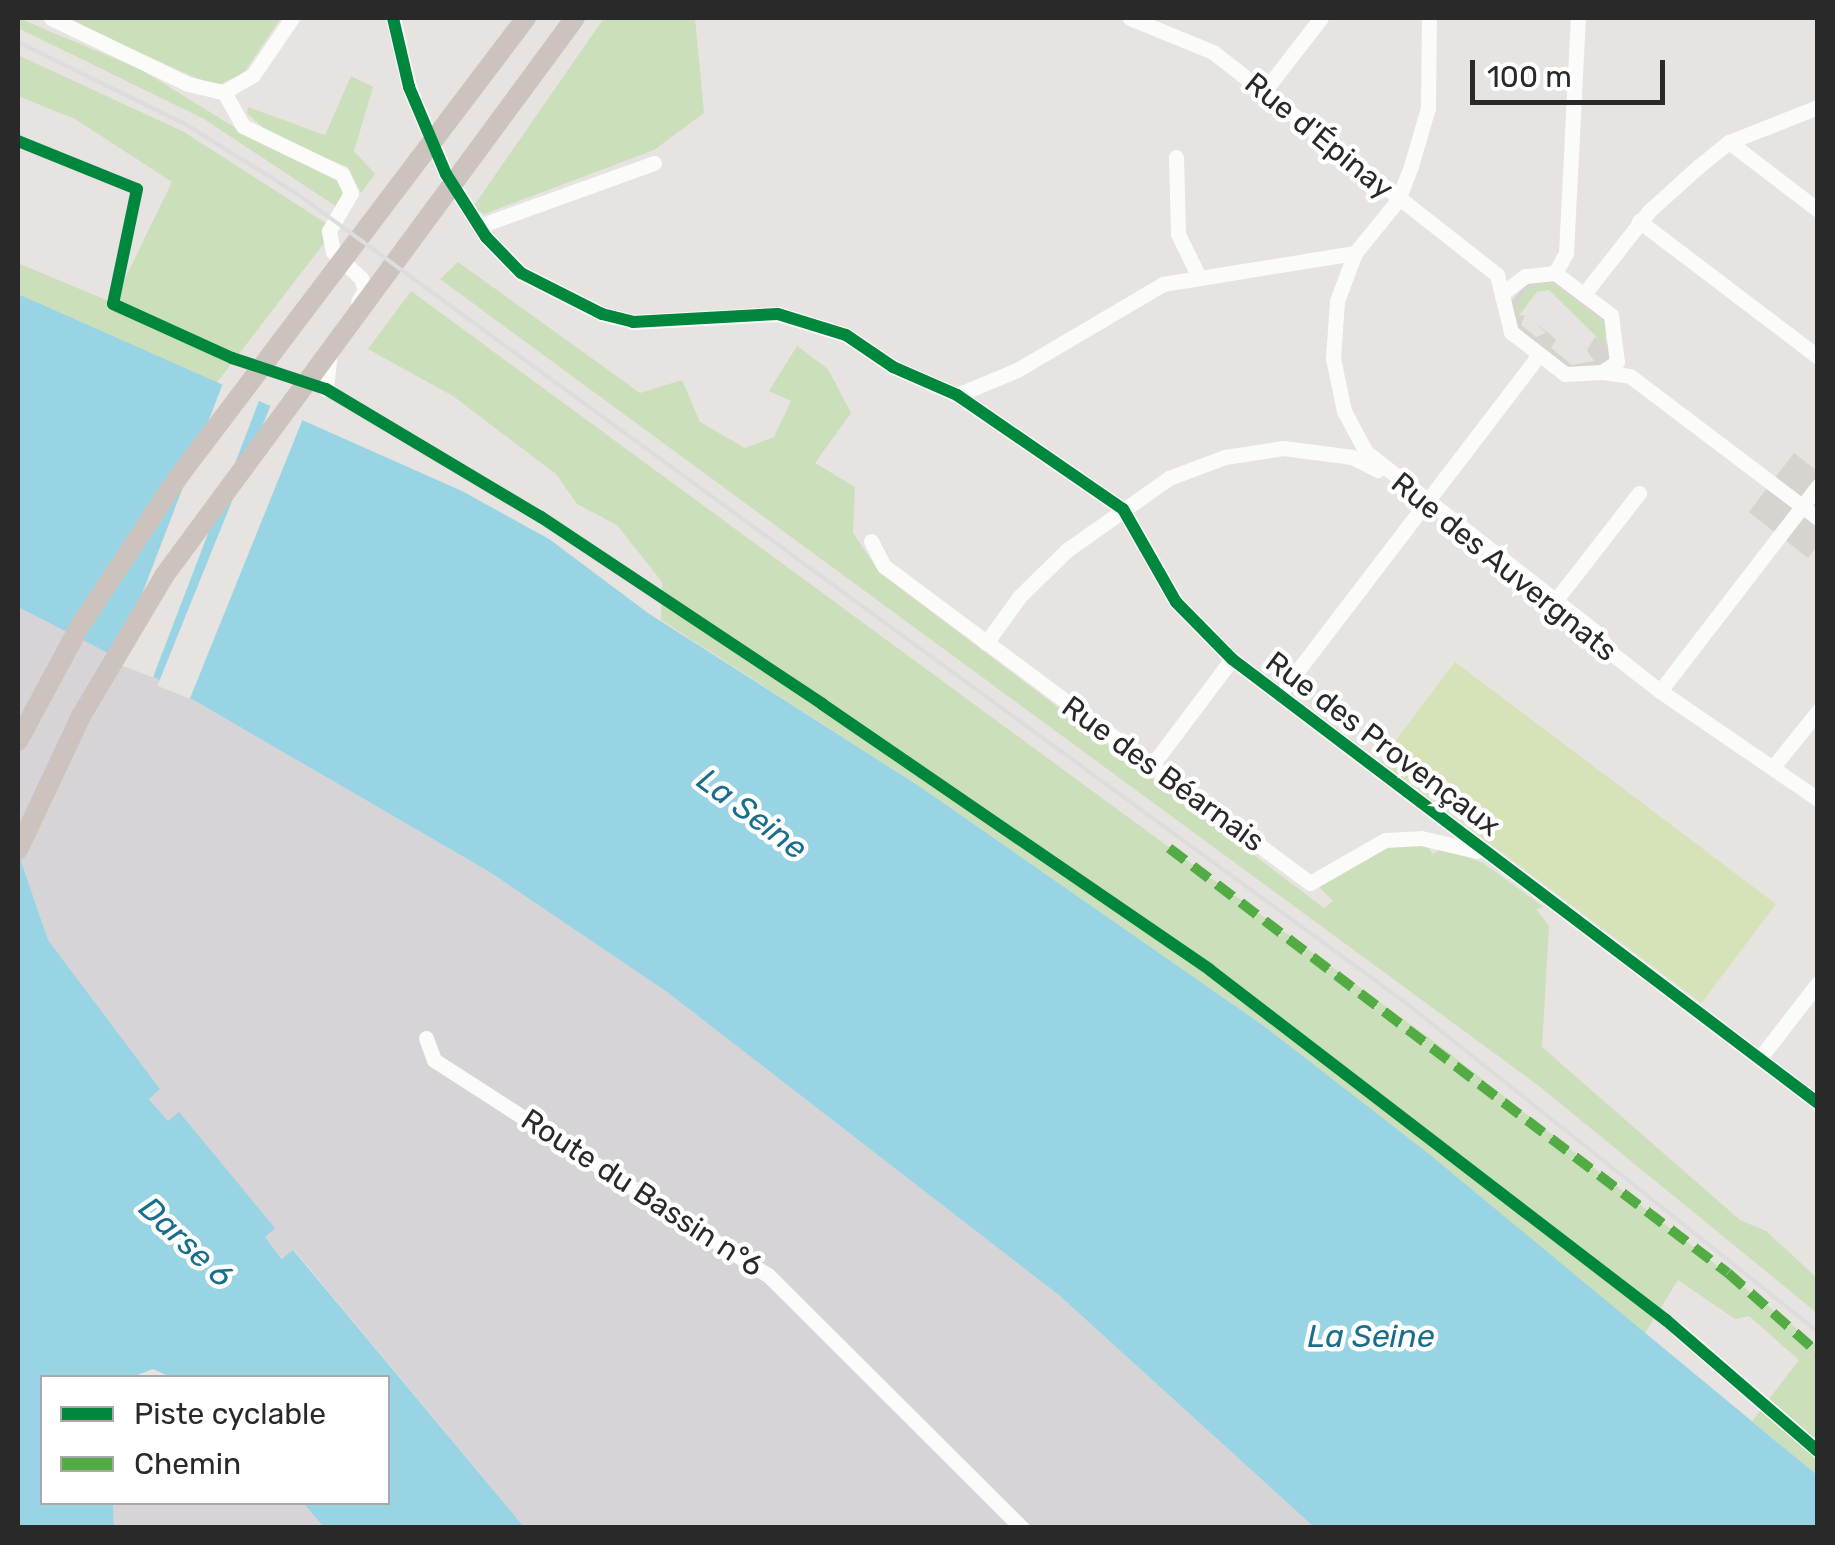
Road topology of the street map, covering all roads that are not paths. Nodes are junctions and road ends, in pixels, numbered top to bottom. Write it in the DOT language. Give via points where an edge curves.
graph roads {
  1 [pos="51,18"];
  2 [pos="292,18"];
  3 [pos="394,18"];
  4 [pos="526,18"];
  5 [pos="575,18"];
  6 [pos="1130,18"];
  7 [pos="1321,18"];
  8 [pos="1429,18"];
  9 [pos="1578,18"];
  10 [pos="224,92"];
  11 [pos="1262,94"];
  12 [pos="1818,107"];
  13 [pos="1729,142"];
  14 [pos="1176,157"];
  15 [pos="654,163"];
  16 [pos="1398,200"];
  17 [pos="1818,210"];
  18 [pos="1640,222"];
  19 [pos="479,226"];
  20 [pos="1355,253"];
  21 [pos="1555,272"];
  22 [pos="1497,275"];
  23 [pos="1199,276"];
  24 [pos="1525,276"];
  25 [pos="1504,292"];
  26 [pos="1584,294"];
  27 [pos="1619,352"];
  28 [pos="1539,355"];
  29 [pos="1818,356"];
  30 [pos="1602,372"];
  31 [pos="1630,376"];
  32 [pos="326,389"];
  33 [pos="957,395"];
  34 [pos="1818,486"];
  35 [pos="1407,488"];
  36 [pos="1639,493"];
  37 [pos="1427,501"];
  38 [pos="1802,507"];
  39 [pos="1123,509"];
  40 [pos="1818,518"];
  41 [pos="871,541"];
  42 [pos="1555,601"];
  43 [pos="986,644"];
  44 [pos="1232,659"];
  45 [pos="1660,691"];
  46 [pos="1279,695"];
  47 [pos="1818,711"];
  48 [pos="18,741"];
  49 [pos="1152,764"];
  50 [pos="1773,767"];
  51 [pos="1818,799"];
  52 [pos="18,850"];
  53 [pos="1490,857"];
  54 [pos="1818,983"];
  55 [pos="426,1038"];
  56 [pos="1760,1060"];
  57 [pos="1816,1102"];
  58 [pos="1678,1330"];
  59 [pos="1818,1451"];
  60 [pos="1022,1528"];
  1 -- 10 [label="street" via="188,84"];
  2 -- 10 [label="street" via="253,76"];
  3 -- 19 [label="street, Rue des Provençaux" via="418,116"];
  4 -- 48 [label="highway" via="179,476 80,626"];
  5 -- 52 [label="highway" via="164,576 81,716"];
  6 -- 11 [label="street, Rue d'Épinay" via="1213,52"];
  7 -- 11 [label="street"];
  8 -- 16 [label="street" via="1428,108"];
  9 -- 21 [label="street" via="1566,253"];
  10 -- 32 [label="street" via="243,126 329,164 350,192 329,230 333,252 354,269 365,290 328,356"];
  11 -- 16 [label="street, Rue d'Épinay"];
  12 -- 13 [label="street"];
  13 -- 17 [label="street"];
  13 -- 18 [label="street"];
  14 -- 23 [label="street" via="1178,234"];
  15 -- 19 [label="street"];
  16 -- 20 [label="street"];
  16 -- 22 [label="street, Rue d'Épinay"];
  18 -- 26 [label="street"];
  18 -- 29 [label="street"];
  19 -- 33 [label="street, Rue des Provençaux" via="522,273 602,314 633,322 778,314 846,336 893,367"];
  20 -- 23 [label="street"];
  20 -- 35 [label="street, Rue des Auvergnats" via="1332,328 1338,389 1354,436"];
  21 -- 24 [label="street"];
  21 -- 26 [label="street"];
  22 -- 24 [label="street"];
  22 -- 25 [label="street"];
  23 -- 33 [label="street" via="1129,299 1018,370"];
  24 -- 25 [label="street"];
  25 -- 28 [label="street" via="1512,332"];
  26 -- 27 [label="street" via="1611,315"];
  27 -- 30 [label="street"];
  27 -- 31 [label="street"];
  28 -- 30 [label="street" via="1568,375"];
  28 -- 37 [label="street"];
  30 -- 31 [label="street"];
  31 -- 38 [label="street"];
  33 -- 39 [label="street, Rue des Provençaux"];
  34 -- 38 [label="street"];
  35 -- 37 [label="street, Rue des Auvergnats"];
  35 -- 39 [label="street" via="1352,458 1283,448 1199,464"];
  36 -- 42 [label="street"];
  37 -- 42 [label="street, Rue des Auvergnats"];
  37 -- 46 [label="street"];
  38 -- 40 [label="street"];
  38 -- 45 [label="street"];
  39 -- 43 [label="street" via="1042,572"];
  39 -- 44 [label="street, Rue des Provençaux" via="1176,602"];
  41 -- 43 [label="street, Rue des Béarnais" via="884,566"];
  42 -- 45 [label="street, Rue des Auvergnats"];
  43 -- 49 [label="street, Rue des Béarnais"];
  44 -- 46 [label="street, Rue des Provençaux"];
  44 -- 49 [label="street"];
  45 -- 50 [label="street, Rue des Auvergnats"];
  46 -- 53 [label="street, Rue des Provençaux"];
  47 -- 50 [label="street"];
  49 -- 53 [label="street, Rue des Béarnais" via="1310,882 1358,851 1397,839 1443,841"];
  50 -- 51 [label="street, Rue des Auvergnats"];
  53 -- 56 [label="street, Rue des Provençaux"];
  54 -- 56 [label="street"];
  55 -- 60 [label="street, Route du Bassin n°6" via="434,1060 768,1275"];
  56 -- 57 [label="street, Rue des Provençaux"];
  58 -- 59 [label="street"];
}
